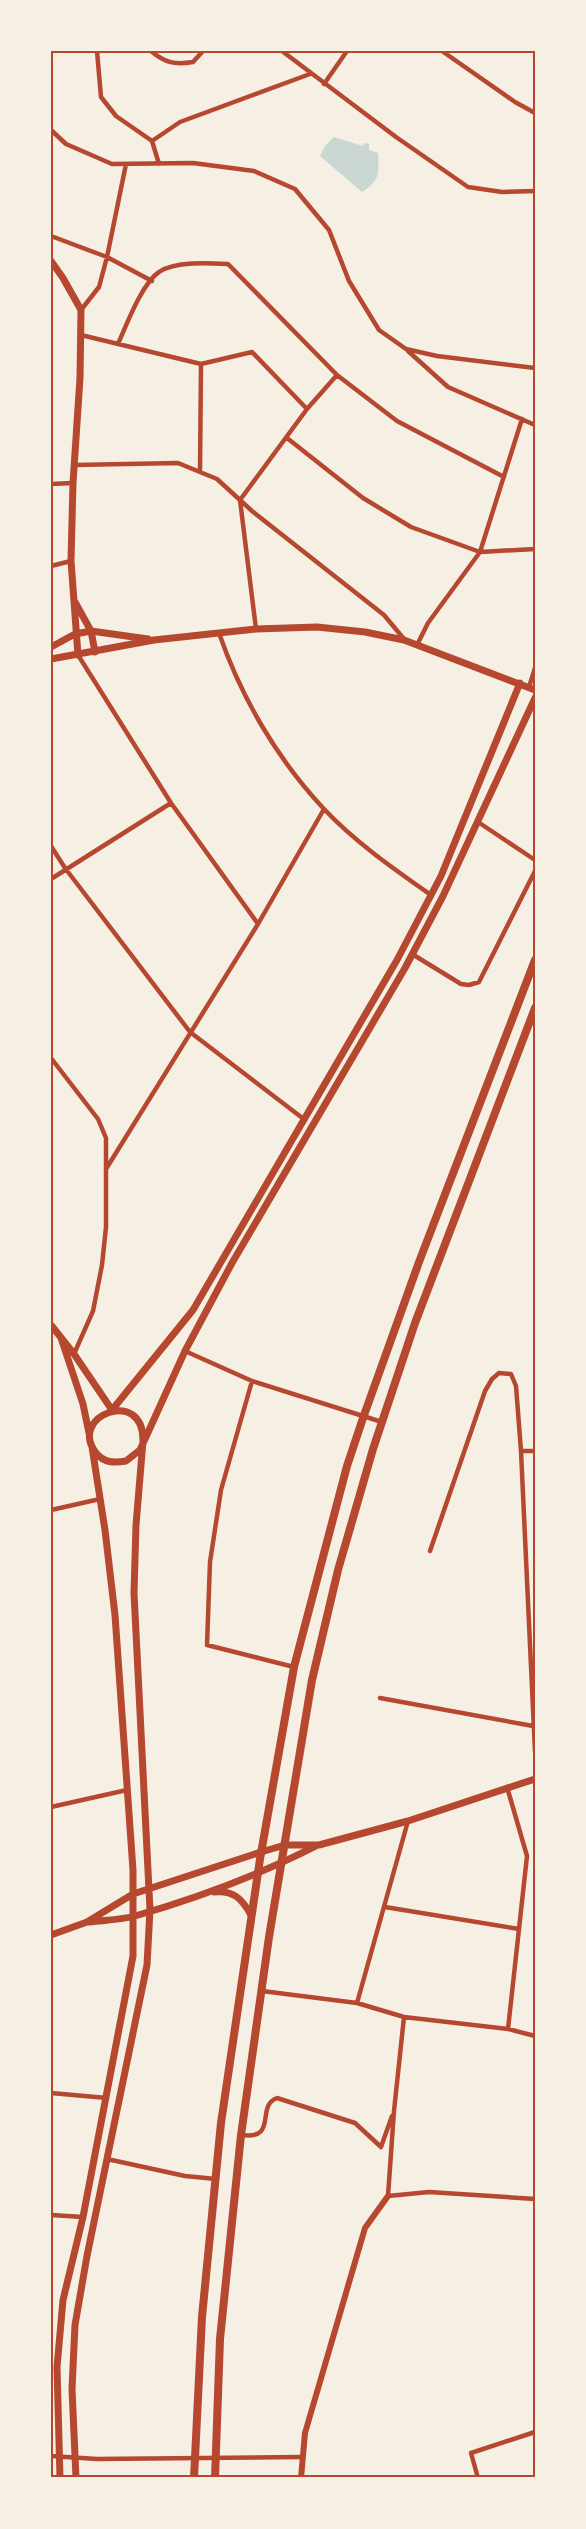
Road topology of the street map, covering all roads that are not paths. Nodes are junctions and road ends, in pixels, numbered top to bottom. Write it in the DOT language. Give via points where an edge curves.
graph roads {
  1 [pos="98,51"];
  2 [pos="151,51"];
  3 [pos="203,51"];
  4 [pos="282,51"];
  5 [pos="348,51"];
  6 [pos="442,51"];
  7 [pos="310,74"];
  8 [pos="324,84"];
  9 [pos="535,113"];
  10 [pos="51,130"];
  11 [pos="152,141"];
  12 [pos="126,164"];
  13 [pos="159,164"];
  14 [pos="535,191"];
  15 [pos="51,236"];
  16 [pos="107,257"];
  17 [pos="51,261"];
  18 [pos="152,281"];
  19 [pos="81,310"];
  20 [pos="81,335"];
  21 [pos="118,344"];
  22 [pos="406,349"];
  23 [pos="201,364"];
  24 [pos="535,368"];
  25 [pos="337,375"];
  26 [pos="307,409"];
  27 [pos="522,419"];
  28 [pos="535,425"];
  29 [pos="287,438"];
  30 [pos="74,465"];
  31 [pos="200,472"];
  32 [pos="504,477"];
  33 [pos="73,483"];
  34 [pos="51,484"];
  35 [pos="240,500"];
  36 [pos="535,549"];
  37 [pos="480,552"];
  38 [pos="71,561"];
  39 [pos="51,566"];
  40 [pos="75,601"];
  41 [pos="256,629"];
  42 [pos="91,631"];
  43 [pos="219,633"];
  44 [pos="75,634"];
  45 [pos="154,640"];
  46 [pos="404,640"];
  47 [pos="417,645"];
  48 [pos="51,647"];
  49 [pos="95,652"];
  50 [pos="78,655"];
  51 [pos="51,660"];
  52 [pos="535,668"];
  53 [pos="520,683"];
  54 [pos="532,689"];
  55 [pos="535,698"];
  56 [pos="171,803"];
  57 [pos="324,809"];
  58 [pos="478,822"];
  59 [pos="51,846"];
  60 [pos="535,860"];
  61 [pos="65,868"];
  62 [pos="535,871"];
  63 [pos="51,879"];
  64 [pos="431,895"];
  65 [pos="258,924"];
  66 [pos="412,954"];
  67 [pos="535,960"];
  68 [pos="535,1008"];
  69 [pos="189,1032"];
  70 [pos="51,1058"];
  71 [pos="305,1120"];
  72 [pos="106,1169"];
  73 [pos="51,1325"];
  74 [pos="61,1338"];
  75 [pos="186,1351"];
  76 [pos="74,1354"];
  77 [pos="252,1381"];
  78 [pos="112,1410"];
  79 [pos="363,1418"];
  80 [pos="382,1422"];
  81 [pos="91,1441"];
  82 [pos="143,1441"];
  83 [pos="521,1451"];
  84 [pos="535,1451"];
  85 [pos="100,1499"];
  86 [pos="51,1510"];
  87 [pos="430,1551"];
  88 [pos="294,1667"];
  89 [pos="380,1698"];
  90 [pos="533,1726"];
  91 [pos="535,1752"];
  92 [pos="535,1779"];
  93 [pos="507,1786"];
  94 [pos="127,1791"];
  95 [pos="51,1807"];
  96 [pos="408,1821"];
  97 [pos="285,1845"];
  98 [pos="320,1845"];
  99 [pos="261,1852"];
  100 [pos="282,1864"];
  101 [pos="258,1872"];
  102 [pos="149,1891"];
  103 [pos="206,1893"];
  104 [pos="133,1894"];
  105 [pos="385,1907"];
  106 [pos="150,1910"];
  107 [pos="252,1915"];
  108 [pos="134,1916"];
  109 [pos="87,1922"];
  110 [pos="519,1929"];
  111 [pos="51,1935"];
  112 [pos="262,1991"];
  113 [pos="357,2002"];
  114 [pos="404,2017"];
  115 [pos="508,2029"];
  116 [pos="535,2036"];
  117 [pos="51,2093"];
  118 [pos="107,2098"];
  119 [pos="394,2111"];
  120 [pos="241,2134"];
  121 [pos="106,2159"];
  122 [pos="216,2179"];
  123 [pos="388,2196"];
  124 [pos="535,2199"];
  125 [pos="51,2215"];
  126 [pos="83,2217"];
  127 [pos="535,2432"];
  128 [pos="51,2456"];
  129 [pos="59,2457"];
  130 [pos="195,2457"];
  131 [pos="215,2457"];
  132 [pos="303,2457"];
  133 [pos="74,2458"];
  134 [pos="60,2478"];
  135 [pos="76,2478"];
  136 [pos="194,2478"];
  137 [pos="215,2478"];
  138 [pos="301,2478"];
  139 [pos="478,2478"];
  1 -- 11 [label="street" via="101,97 116,116"];
  2 -- 3 [label="street" via="168,63 178,64 193,63"];
  4 -- 7 [label="street"];
  5 -- 8 [label="street"];
  6 -- 9 [label="street"];
  7 -- 8 [label="street"];
  7 -- 11 [label="street" via="180,122"];
  8 -- 14 [label="street" via="468,187"];
  10 -- 12 [label="street" via="66,144 112,164"];
  11 -- 13 [label="street"];
  12 -- 13 [label="street"];
  12 -- 16 [label="street"];
  13 -- 22 [label="street" via="254,171 295,189 328,230 348,281 379,330"];
  15 -- 16 [label="street"];
  16 -- 18 [label="street"];
  16 -- 19 [label="street" via="99,287"];
  17 -- 19 [label="main road"];
  18 -- 21 [label="street" via="138,298"];
  18 -- 25 [label="street" via="159,272 188,263 228,264"];
  19 -- 20 [label="main road"];
  20 -- 21 [label="street"];
  20 -- 30 [label="main road"];
  21 -- 23 [label="street"];
  22 -- 24 [label="street"];
  22 -- 27 [label="street" via="448,387"];
  23 -- 26 [label="street" via="252,352"];
  23 -- 31 [label="street"];
  25 -- 26 [label="street"];
  25 -- 32 [label="street" via="396,421"];
  26 -- 29 [label="street"];
  27 -- 28 [label="street"];
  27 -- 32 [label="street"];
  29 -- 35 [label="street"];
  29 -- 37 [label="street" via="363,498 411,527"];
  30 -- 31 [label="street" via="178,463"];
  30 -- 33 [label="main road"];
  31 -- 35 [label="street" via="217,479"];
  32 -- 37 [label="street"];
  33 -- 34 [label="street"];
  33 -- 38 [label="main road"];
  35 -- 41 [label="street"];
  35 -- 46 [label="street" via="384,615"];
  36 -- 37 [label="street"];
  37 -- 47 [label="street" via="428,623"];
  38 -- 39 [label="street"];
  38 -- 40 [label="main road"];
  40 -- 42 [label="main road"];
  40 -- 44 [label="main road"];
  41 -- 43 [label="main road"];
  41 -- 46 [label="main road" via="318,627"];
  42 -- 44 [label="main road"];
  42 -- 45 [label="main road"];
  42 -- 49 [label="main road"];
  43 -- 45 [label="main road"];
  43 -- 57 [label="street" via="243,695 288,764"];
  44 -- 48 [label="main road"];
  44 -- 50 [label="main road"];
  45 -- 49 [label="main road"];
  46 -- 47 [label="main road"];
  47 -- 53 [label="main road"];
  49 -- 50 [label="main road"];
  50 -- 51 [label="main road"];
  50 -- 56 [label="street"];
  52 -- 54 [label="street"];
  53 -- 54 [label="main road"];
  53 -- 64 [label="main road"];
  55 -- 58 [label="main road"];
  56 -- 61 [label="street"];
  56 -- 65 [label="street"];
  57 -- 64 [label="street" via="378,857"];
  57 -- 65 [label="street"];
  58 -- 60 [label="street"];
  58 -- 66 [label="main road"];
  59 -- 61 [label="street"];
  61 -- 63 [label="street"];
  61 -- 69 [label="street"];
  62 -- 66 [label="street" via="480,982 461,984"];
  64 -- 71 [label="main road"];
  65 -- 69 [label="street"];
  66 -- 75 [label="main road" via="232,1263"];
  67 -- 79 [label="main road"];
  68 -- 80 [label="main road" via="415,1323"];
  69 -- 71 [label="street"];
  69 -- 72 [label="street"];
  70 -- 72 [label="street" via="98,1119 106,1138"];
  71 -- 78 [label="main road" via="194,1310"];
  72 -- 76 [label="street" via="102,1265 93,1311"];
  73 -- 74 [label="main road"];
  74 -- 76 [label="main road"];
  74 -- 81 [label="main road"];
  75 -- 77 [label="street"];
  75 -- 82 [label="main road"];
  76 -- 78 [label="main road"];
  77 -- 79 [label="street"];
  77 -- 88 [label="street" via="221,1490 210,1562 207,1645"];
  78 -- 81 [label="main road" via="98,1418 90,1433"];
  78 -- 82 [label="main road" via="136,1418"];
  79 -- 80 [label="street"];
  79 -- 88 [label="main road"];
  80 -- 97 [label="main road" via="338,1570 312,1680"];
  81 -- 82 [label="main road" via="100,1457 117,1463 134,1457"];
  81 -- 85 [label="main road"];
  82 -- 102 [label="main road" via="134,1593"];
  83 -- 84 [label="street"];
  83 -- 87 [label="street" via="516,1386 511,1374 500,1373 485,1391"];
  83 -- 90 [label="street"];
  85 -- 86 [label="street"];
  85 -- 94 [label="main road" via="115,1615"];
  88 -- 99 [label="main road"];
  89 -- 90 [label="street"];
  90 -- 91 [label="street"];
  92 -- 93 [label="main road"];
  93 -- 96 [label="main road"];
  93 -- 110 [label="street" via="527,1856"];
  94 -- 95 [label="street"];
  94 -- 104 [label="main road"];
  96 -- 98 [label="main road"];
  96 -- 105 [label="street"];
  97 -- 98 [label="main road"];
  97 -- 99 [label="main road"];
  97 -- 100 [label="main road"];
  98 -- 100 [label="main road"];
  99 -- 101 [label="main road"];
  99 -- 102 [label="main road"];
  100 -- 101 [label="main road"];
  100 -- 112 [label="main road"];
  101 -- 103 [label="main road"];
  101 -- 107 [label="main road"];
  102 -- 104 [label="main road"];
  102 -- 106 [label="main road"];
  103 -- 106 [label="main road"];
  103 -- 107 [label="main road" via="234,1893"];
  104 -- 108 [label="main road"];
  104 -- 109 [label="main road"];
  105 -- 110 [label="street"];
  105 -- 113 [label="street"];
  106 -- 108 [label="main road"];
  106 -- 121 [label="main road" via="145,1979"];
  107 -- 122 [label="main road"];
  108 -- 109 [label="main road"];
  108 -- 118 [label="main road" via="132,1969"];
  109 -- 111 [label="main road"];
  110 -- 115 [label="street"];
  112 -- 113 [label="street"];
  112 -- 120 [label="main road"];
  113 -- 114 [label="street"];
  114 -- 115 [label="street"];
  114 -- 119 [label="street"];
  115 -- 116 [label="street"];
  117 -- 118 [label="street"];
  118 -- 126 [label="main road"];
  119 -- 120 [label="street" via="381,2146 355,2123 277,2098 267,2106 265,2126 259,2134"];
  119 -- 123 [label="street"];
  120 -- 131 [label="main road" via="220,2339"];
  121 -- 122 [label="street"];
  121 -- 133 [label="main road" via="75,2325"];
  122 -- 130 [label="main road" via="202,2317"];
  123 -- 124 [label="street" via="429,2192"];
  123 -- 132 [label="street" via="365,2228 305,2433"];
  125 -- 126 [label="street"];
  126 -- 129 [label="main road" via="63,2300 58,2356"];
  127 -- 139 [label="street" via="471,2453"];
  128 -- 129 [label="street"];
  129 -- 133 [label="street"];
  129 -- 134 [label="main road"];
  130 -- 131 [label="street"];
  130 -- 133 [label="street"];
  130 -- 136 [label="main road"];
  131 -- 132 [label="street"];
  131 -- 137 [label="main road"];
  132 -- 138 [label="street"];
  133 -- 135 [label="main road"];
}
